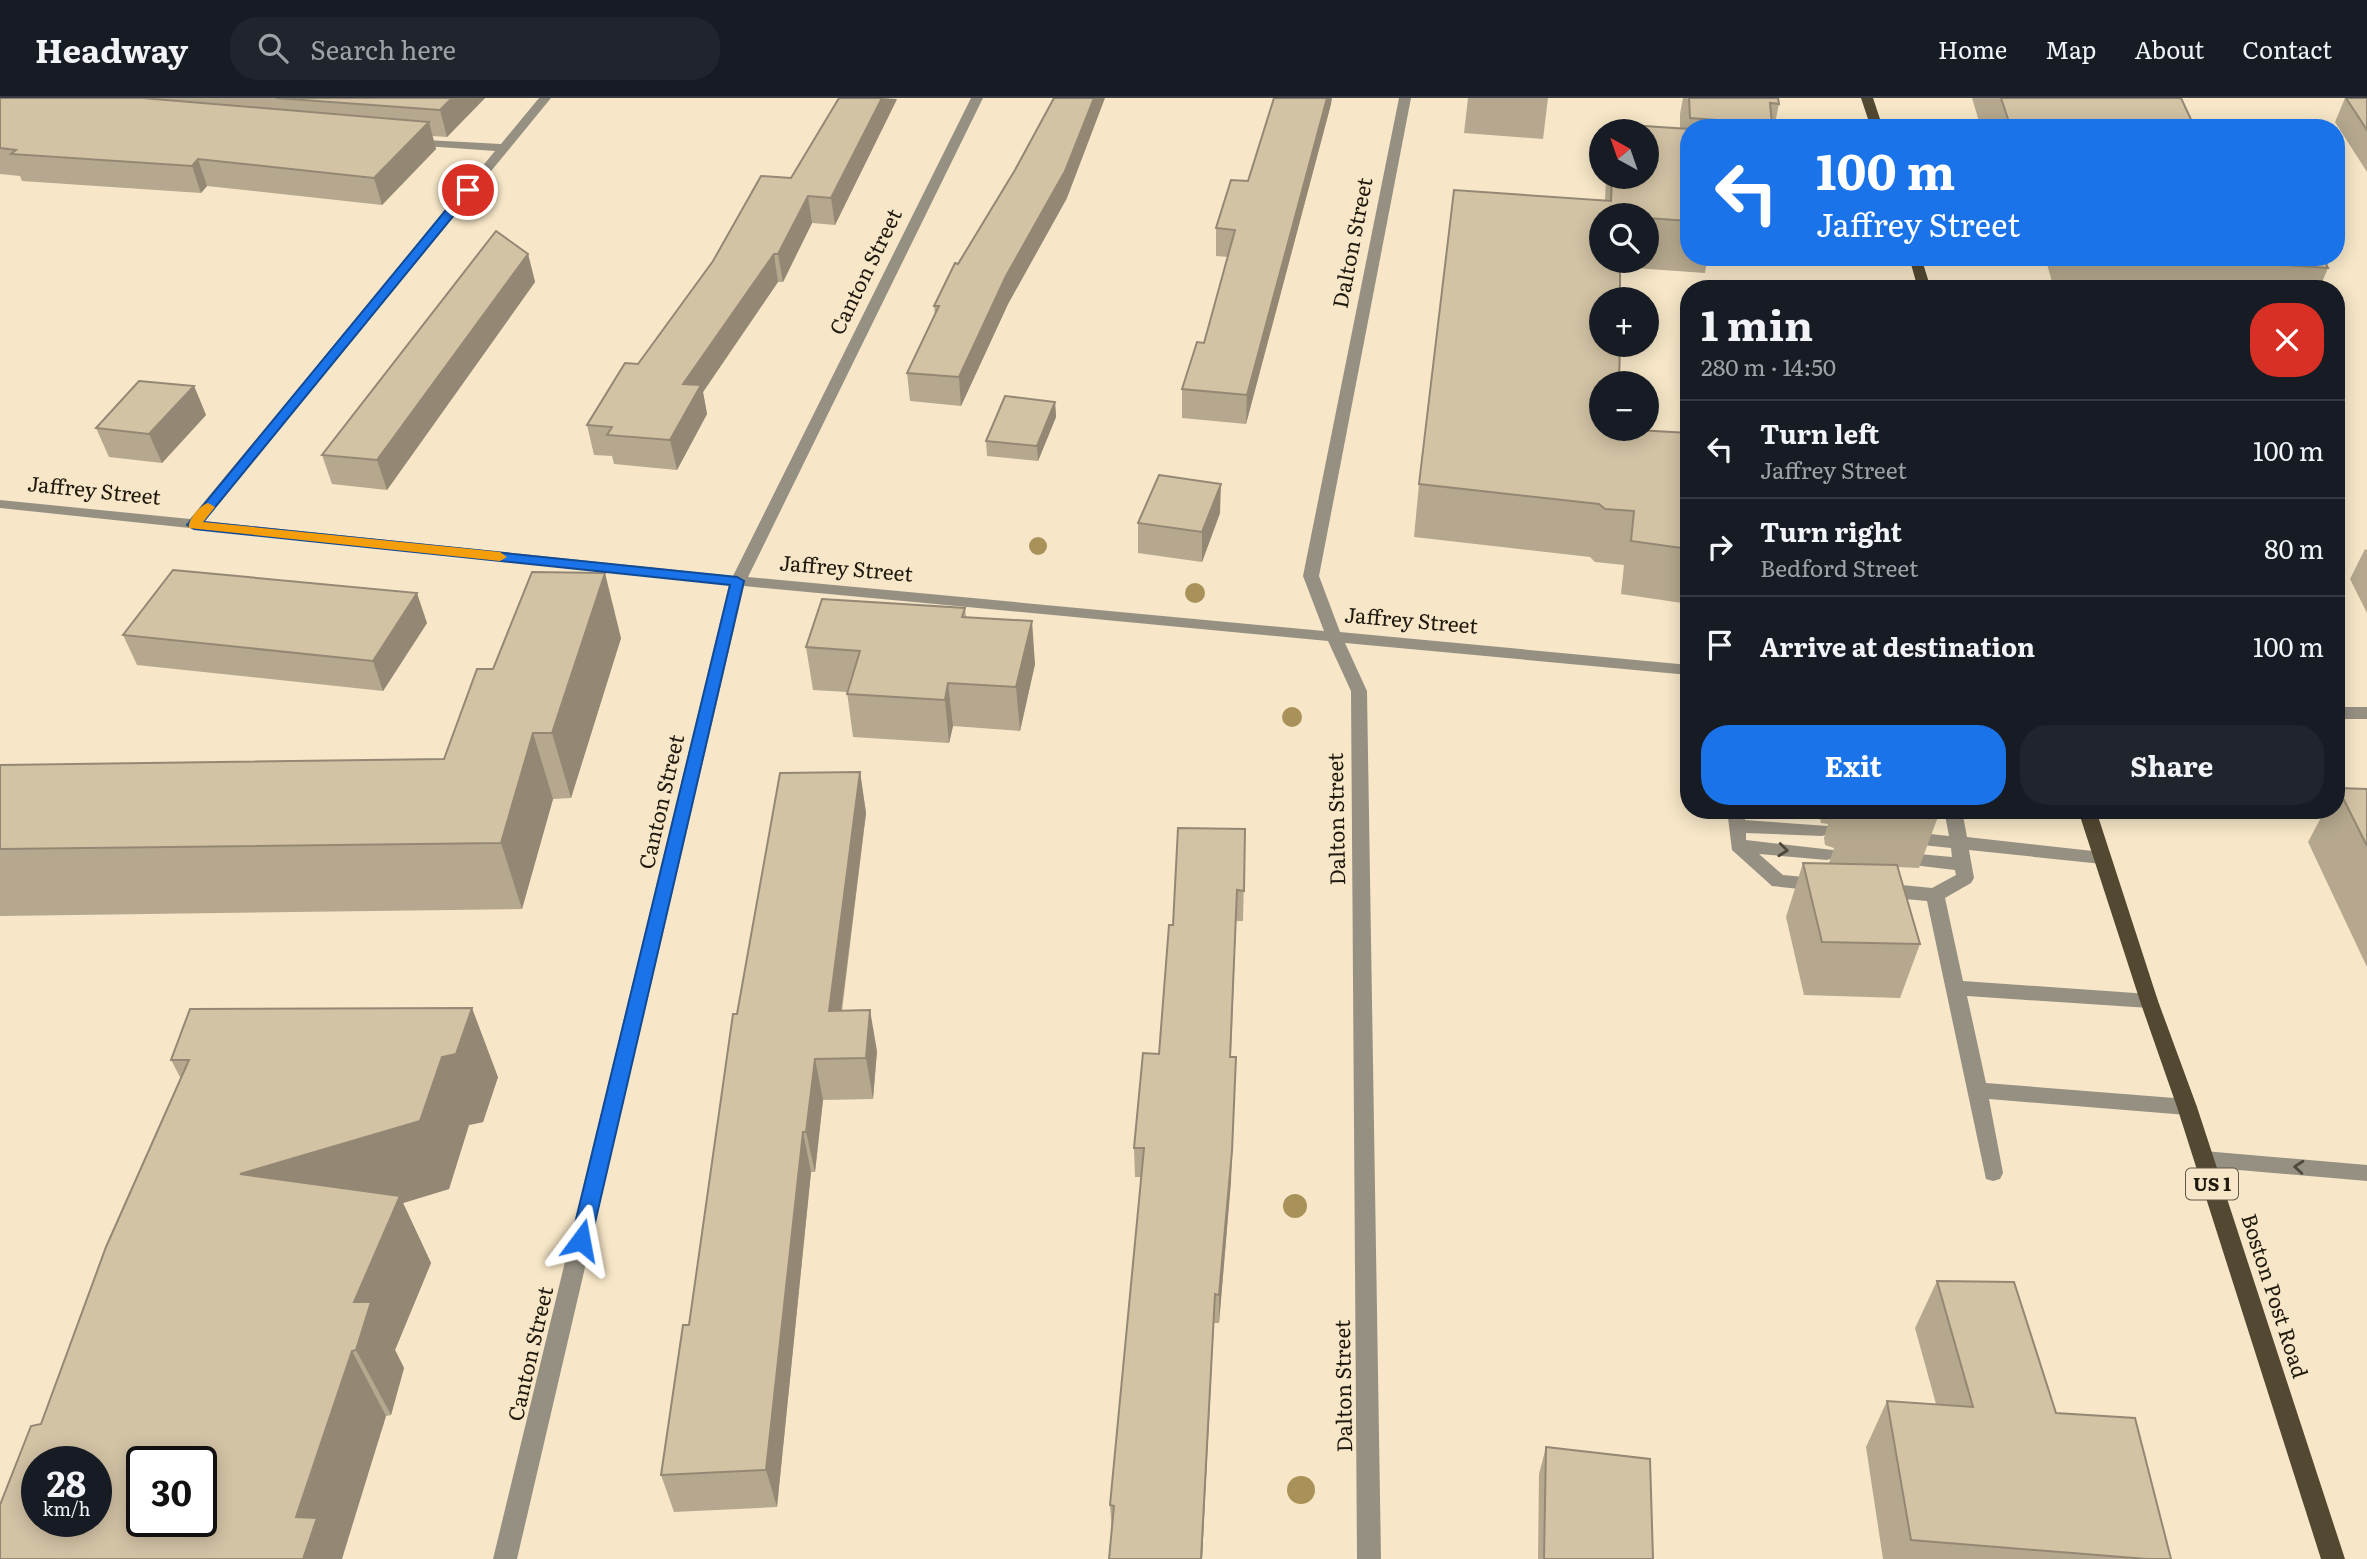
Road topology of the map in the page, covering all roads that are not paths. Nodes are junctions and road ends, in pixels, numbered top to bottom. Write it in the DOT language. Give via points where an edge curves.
graph roads {
  1 [pos="545,98"];
  2 [pos="977,98"];
  3 [pos="1405,98"];
  4 [pos="1867,98"];
  5 [pos="1874,119"];
  6 [pos="404,141"];
  7 [pos="502,148"];
  8 [pos="0,504"];
  9 [pos="194,525"];
  10 [pos="737,581"];
  11 [pos="1334,637"];
  12 [pos="1680,669"];
  13 [pos="2345,713"];
  14 [pos="2367,713"];
  15 [pos="1737,819"];
  16 [pos="1744,819"];
  17 [pos="1954,819"];
  18 [pos="2090,819"];
  19 [pos="1822,830"];
  20 [pos="1912,838"];
  21 [pos="1957,842"];
  22 [pos="1738,846"];
  23 [pos="1827,854"];
  24 [pos="2102,858"];
  25 [pos="1919,860"];
  26 [pos="1963,865"];
  27 [pos="1843,887"];
  28 [pos="1869,889"];
  29 [pos="1935,895"];
  30 [pos="1954,988"];
  31 [pos="2149,1001"];
  32 [pos="1978,1090"];
  33 [pos="2187,1107"];
  34 [pos="2204,1159"];
  35 [pos="1993,1173"];
  36 [pos="2367,1173"];
  37 [pos="505,1559"];
  38 [pos="1369,1559"];
  39 [pos="2333,1559"];
  1 -- 7 [label="street"];
  2 -- 10 [label="street, Canton Street"];
  3 -- 11 [label="street, Dalton Street" via="1311,576"];
  4 -- 5 [label="main road"];
  6 -- 7 [label="street"];
  7 -- 9 [label="street"];
  8 -- 9 [label="street, Jaffrey Street"];
  9 -- 10 [label="street, Jaffrey Street"];
  10 -- 11 [label="street, Jaffrey Street"];
  10 -- 37 [label="street, Canton Street"];
  11 -- 12 [label="street, Jaffrey Street"];
  11 -- 38 [label="street, Dalton Street" via="1359,691"];
  13 -- 14 [label="street"];
  15 -- 22 [label="street"];
  16 -- 19 [label="street"];
  17 -- 21 [label="street"];
  18 -- 24 [label="main road, Boston Post Road / US 1"];
  20 -- 21 [label="street"];
  21 -- 24 [label="street"];
  21 -- 26 [label="street"];
  22 -- 23 [label="street, one-way"];
  22 -- 27 [label="street" via="1778,881"];
  24 -- 31 [label="main road, Boston Post Road / US 1"];
  25 -- 26 [label="street"];
  26 -- 29 [label="street" via="1965,878"];
  28 -- 29 [label="street"];
  29 -- 30 [label="street"];
  30 -- 31 [label="street"];
  30 -- 32 [label="street"];
  31 -- 33 [label="main road, Boston Post Road / US 1"];
  32 -- 33 [label="street"];
  32 -- 35 [label="street"];
  33 -- 34 [label="main road, Boston Post Road / US 1"];
  36 -- 34 [label="street, one-way"];
  34 -- 39 [label="main road, Boston Post Road / US 1"];
}
